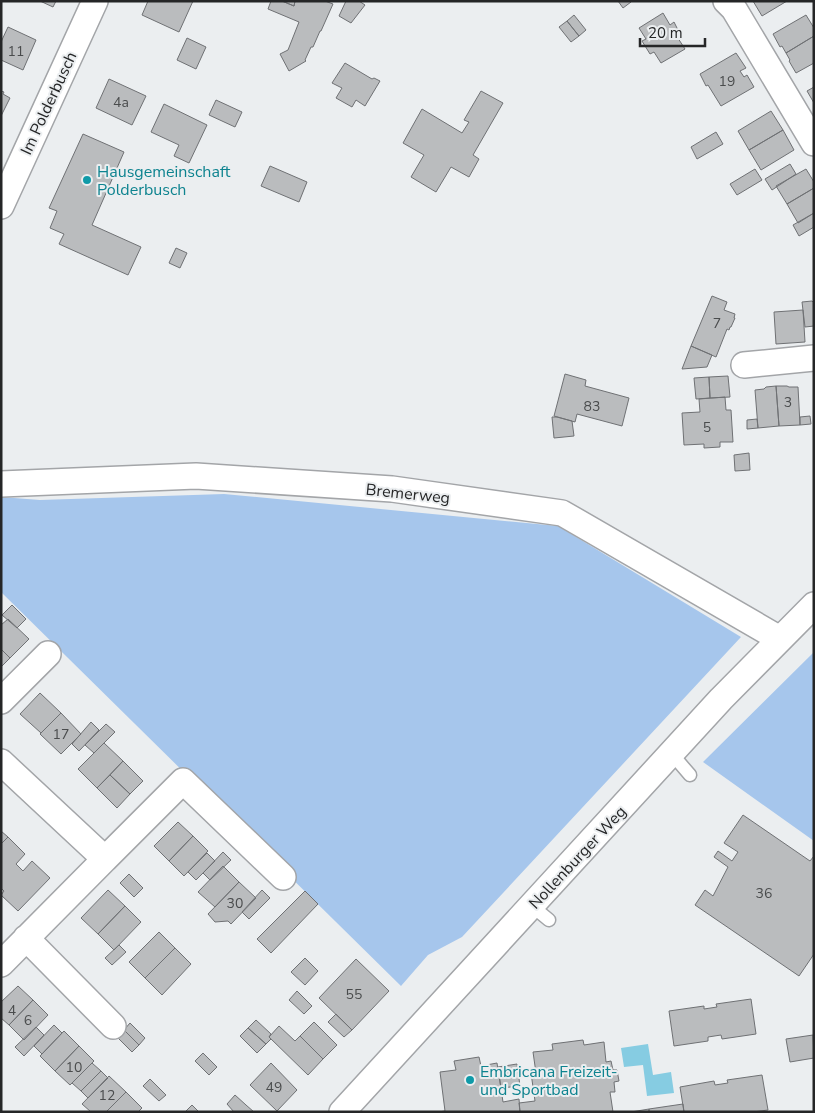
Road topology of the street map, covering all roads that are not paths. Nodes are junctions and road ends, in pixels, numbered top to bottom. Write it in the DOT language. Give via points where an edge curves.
graph roads {
  1 [pos="95,1"];
  2 [pos="726,1"];
  3 [pos="814,143"];
  4 [pos="1,206"];
  5 [pos="814,358"];
  6 [pos="744,365"];
  7 [pos="1,484"];
  8 [pos="814,605"];
  9 [pos="780,639"];
  10 [pos="48,654"];
  11 [pos="1,701"];
  12 [pos="672,754"];
  13 [pos="1,762"];
  14 [pos="690,775"];
  15 [pos="105,859"];
  16 [pos="283,877"];
  17 [pos="26,938"];
  18 [pos="3,957"];
  19 [pos="113,1026"];
  20 [pos="342,1112"];
  1 -- 4 [label="street, Im Polderbusch"];
  2 -- 3 [label="street" via="734,9"];
  5 -- 6 [label="street"];
  7 -- 9 [label="street, Bremerweg" via="196,476 392,489 562,513"];
  8 -- 9 [label="street, Nollenburger Weg"];
  9 -- 12 [label="street, Nollenburger Weg" via="721,698"];
  10 -- 11 [label="street"];
  12 -- 14 [label="lane"];
  12 -- 20 [label="street, Nollenburger Weg" via="540,913 440,1004"];
  13 -- 15 [label="street"];
  15 -- 16 [label="street" via="183,781"];
  15 -- 17 [label="street"];
  17 -- 18 [label="street"];
  17 -- 19 [label="street"];
}
